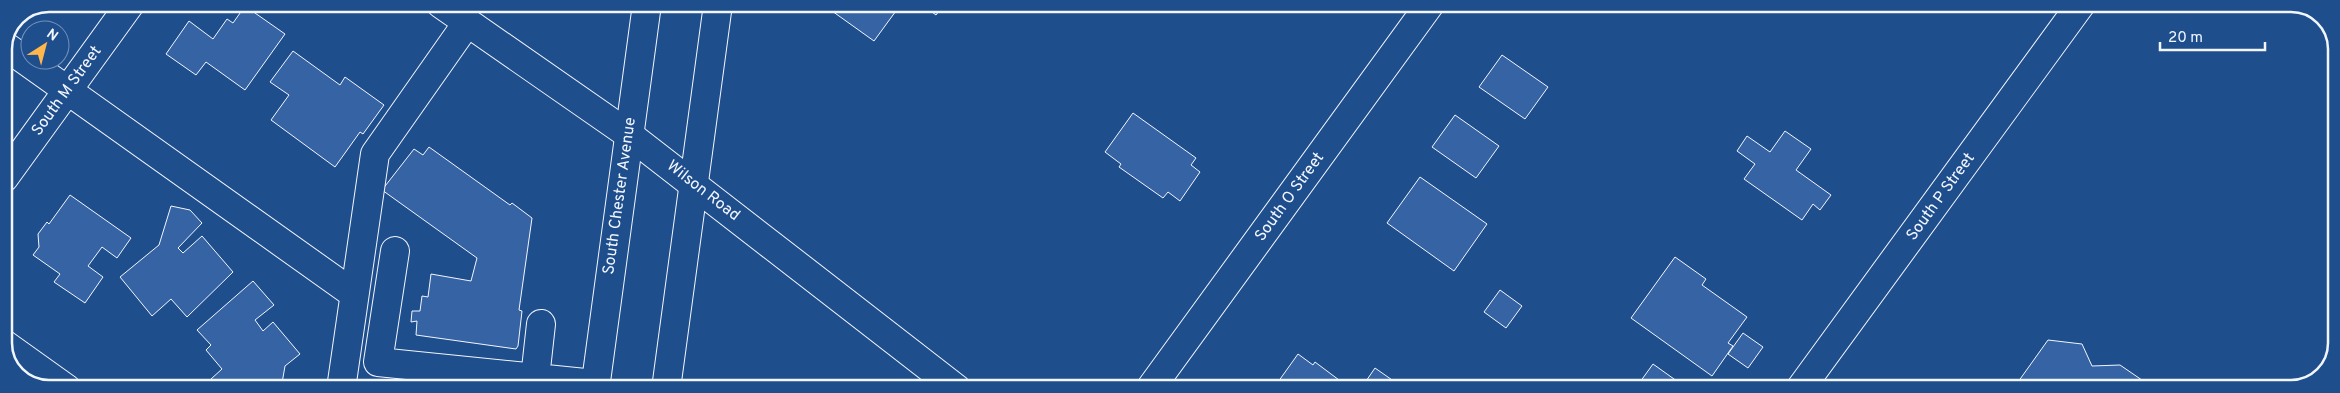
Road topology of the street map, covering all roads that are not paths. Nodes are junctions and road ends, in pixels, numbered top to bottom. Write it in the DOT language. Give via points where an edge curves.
graph roads {
  1 [pos="124,12"];
  2 [pos="452,12"];
  3 [pos="646,12"];
  4 [pos="717,12"];
  5 [pos="1424,13"];
  6 [pos="2074,13"];
  7 [pos="467,23"];
  8 [pos="12,51"];
  9 [pos="67,91"];
  10 [pos="628,134"];
  11 [pos="12,166"];
  12 [pos="693,184"];
  13 [pos="395,251"];
  14 [pos="354,294"];
  15 [pos="541,324"];
  16 [pos="14,351"];
  17 [pos="535,378"];
  18 [pos="54,380"];
  19 [pos="342,380"];
  20 [pos="548,380"];
  21 [pos="596,380"];
  22 [pos="667,380"];
  23 [pos="939,380"];
  24 [pos="1157,380"];
  25 [pos="1807,380"];
  1 -- 9 [label="street, South M Street"];
  2 -- 7 [label="street, Wilson Road"];
  3 -- 10 [label="street, South Chester Avenue"];
  4 -- 12 [label="street"];
  5 -- 24 [label="street, South O Street"];
  6 -- 25 [label="street, South P Street"];
  7 -- 10 [label="street, Wilson Road"];
  7 -- 14 [label="street" via="375,154"];
  8 -- 9 [label="street"];
  9 -- 11 [label="street, South M Street"];
  9 -- 14 [label="street"];
  10 -- 12 [label="street, Wilson Road"];
  10 -- 21 [label="street, South Chester Avenue"];
  12 -- 22 [label="street"];
  12 -- 23 [label="street, Wilson Road"];
  13 -- 17 [label="street" via="378,362"];
  14 -- 19 [label="street"];
  15 -- 17 [label="street"];
  16 -- 18 [label="street"];
  17 -- 20 [label="street"];
}
